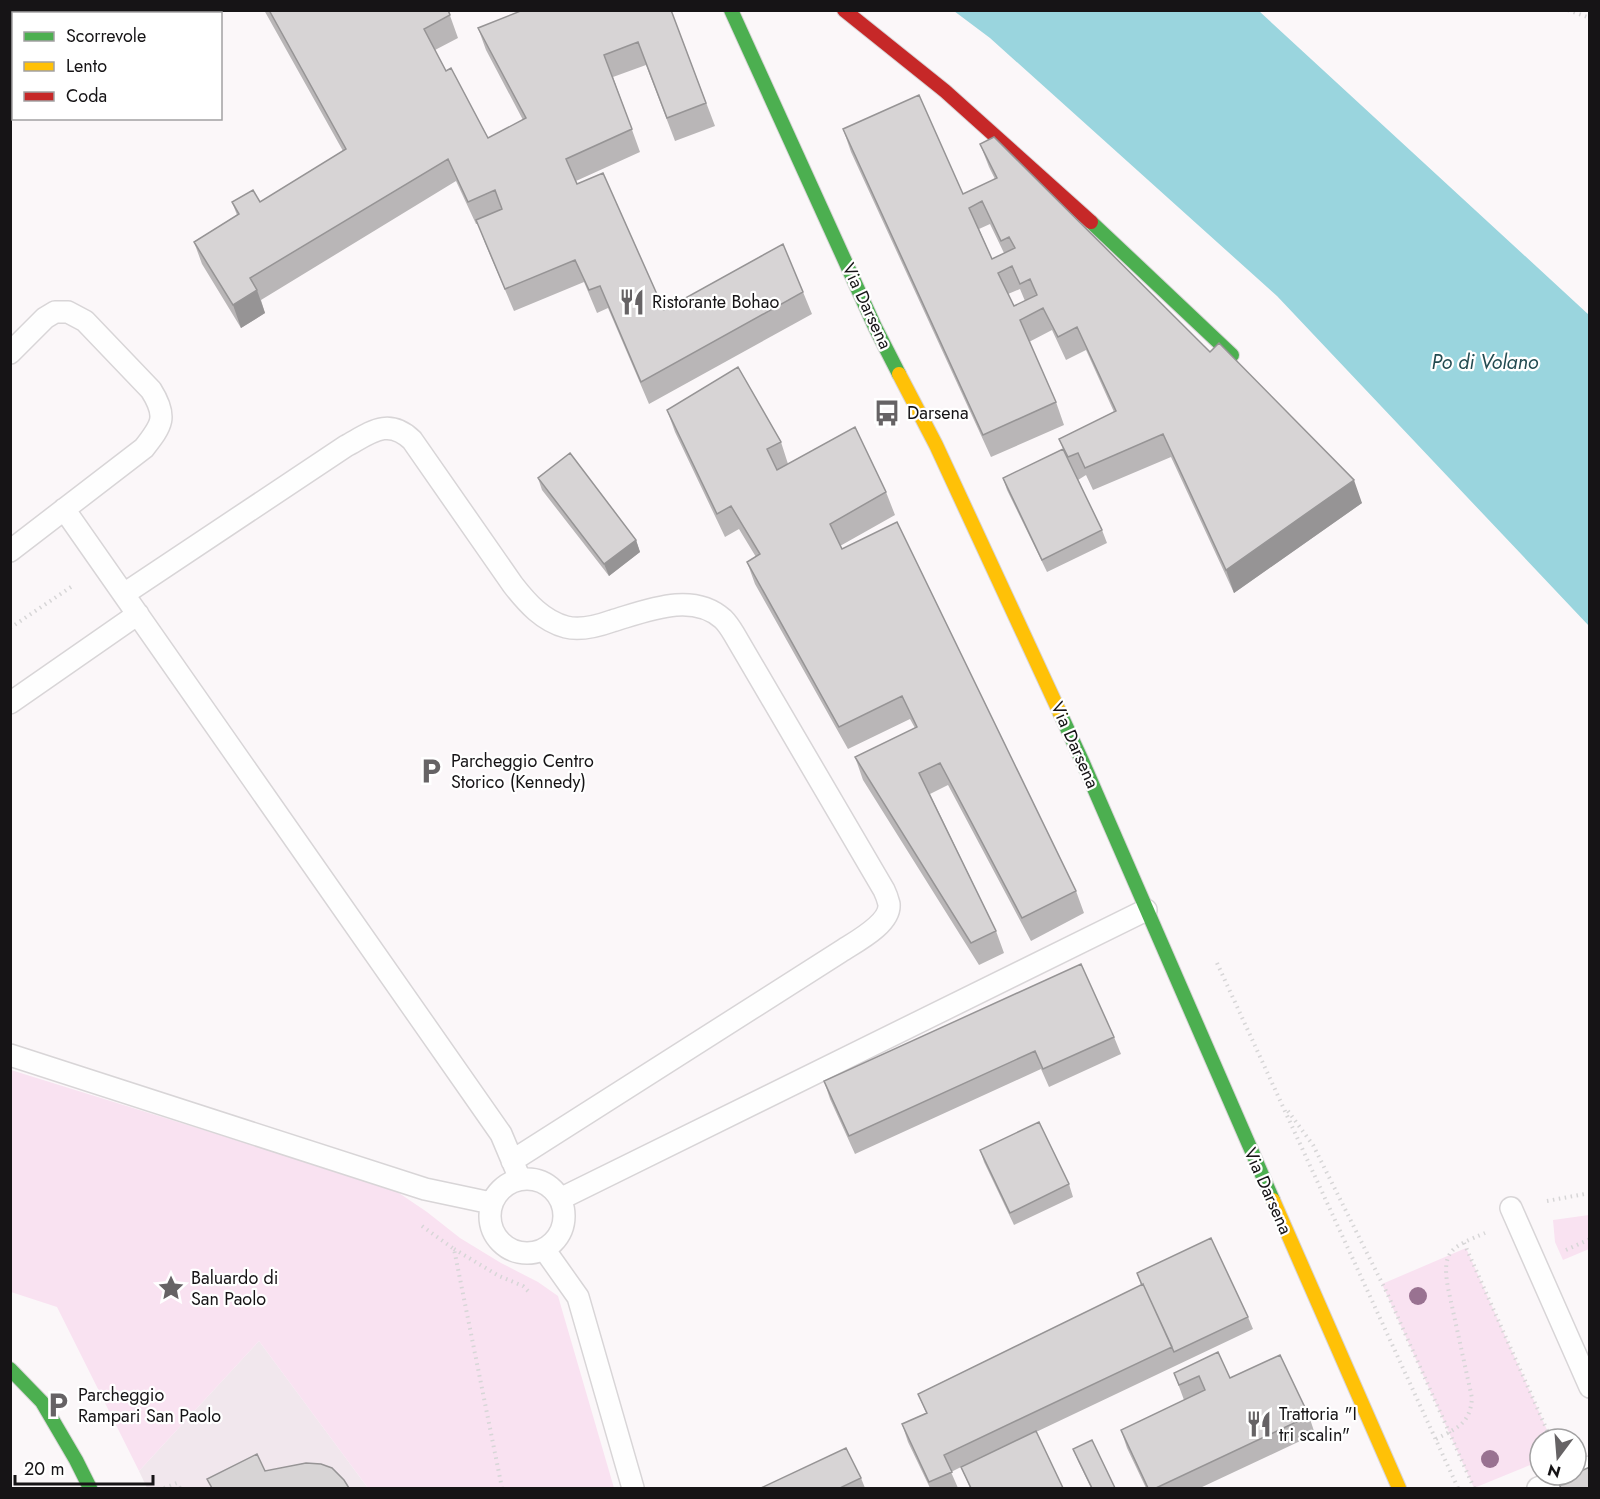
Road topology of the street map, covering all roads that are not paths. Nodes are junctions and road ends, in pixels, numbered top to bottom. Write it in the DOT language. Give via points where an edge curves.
graph roads {
  1 [pos="731,10"];
  2 [pos="844,10"];
  3 [pos="10,353"];
  4 [pos="1232,355"];
  5 [pos="64,509"];
  6 [pos="10,551"];
  7 [pos="124,594"];
  8 [pos="138,614"];
  9 [pos="10,704"];
  10 [pos="1146,910"];
  11 [pos="10,1055"];
  12 [pos="516,1170"];
  13 [pos="560,1199"];
  14 [pos="491,1203"];
  15 [pos="1513,1214"];
  16 [pos="544,1249"];
  17 [pos="10,1368"];
  18 [pos="1590,1387"];
  19 [pos="90,1488"];
  20 [pos="633,1488"];
  21 [pos="1399,1488"];
  1 -- 10 [label="main road, Via Darsena" via="875,327 921,415 1042,673"];
  2 -- 4 [label="main road" via="990,130"];
  3 -- 5 [label="lane" via="45,318 55,312 68,312 85,321 143,382 162,412 160,425 144,448"];
  5 -- 6 [label="lane"];
  5 -- 7 [label="lane"];
  7 -- 8 [label="lane"];
  7 -- 12 [label="lane" via="346,446 385,427 405,433 412,440 513,585 549,621 568,628 583,628 654,608 699,606 723,620 740,644 884,890 889,905 885,918"];
  8 -- 9 [label="lane"];
  8 -- 12 [label="lane" via="501,1134"];
  10 -- 13 [label="lane"];
  10 -- 21 [label="main road, Via Darsena"];
  11 -- 14 [label="lane" via="425,1189"];
  12 -- 13 [label="lane" via="548,1185"];
  12 -- 14 [label="lane"];
  13 -- 16 [label="lane" via="560,1233"];
  14 -- 16 [label="lane" via="489,1221 505,1246 531,1253"];
  15 -- 18 [label="lane"];
  16 -- 20 [label="lane" via="578,1297"];
  17 -- 19 [label="main road" via="42,1401"];
}
